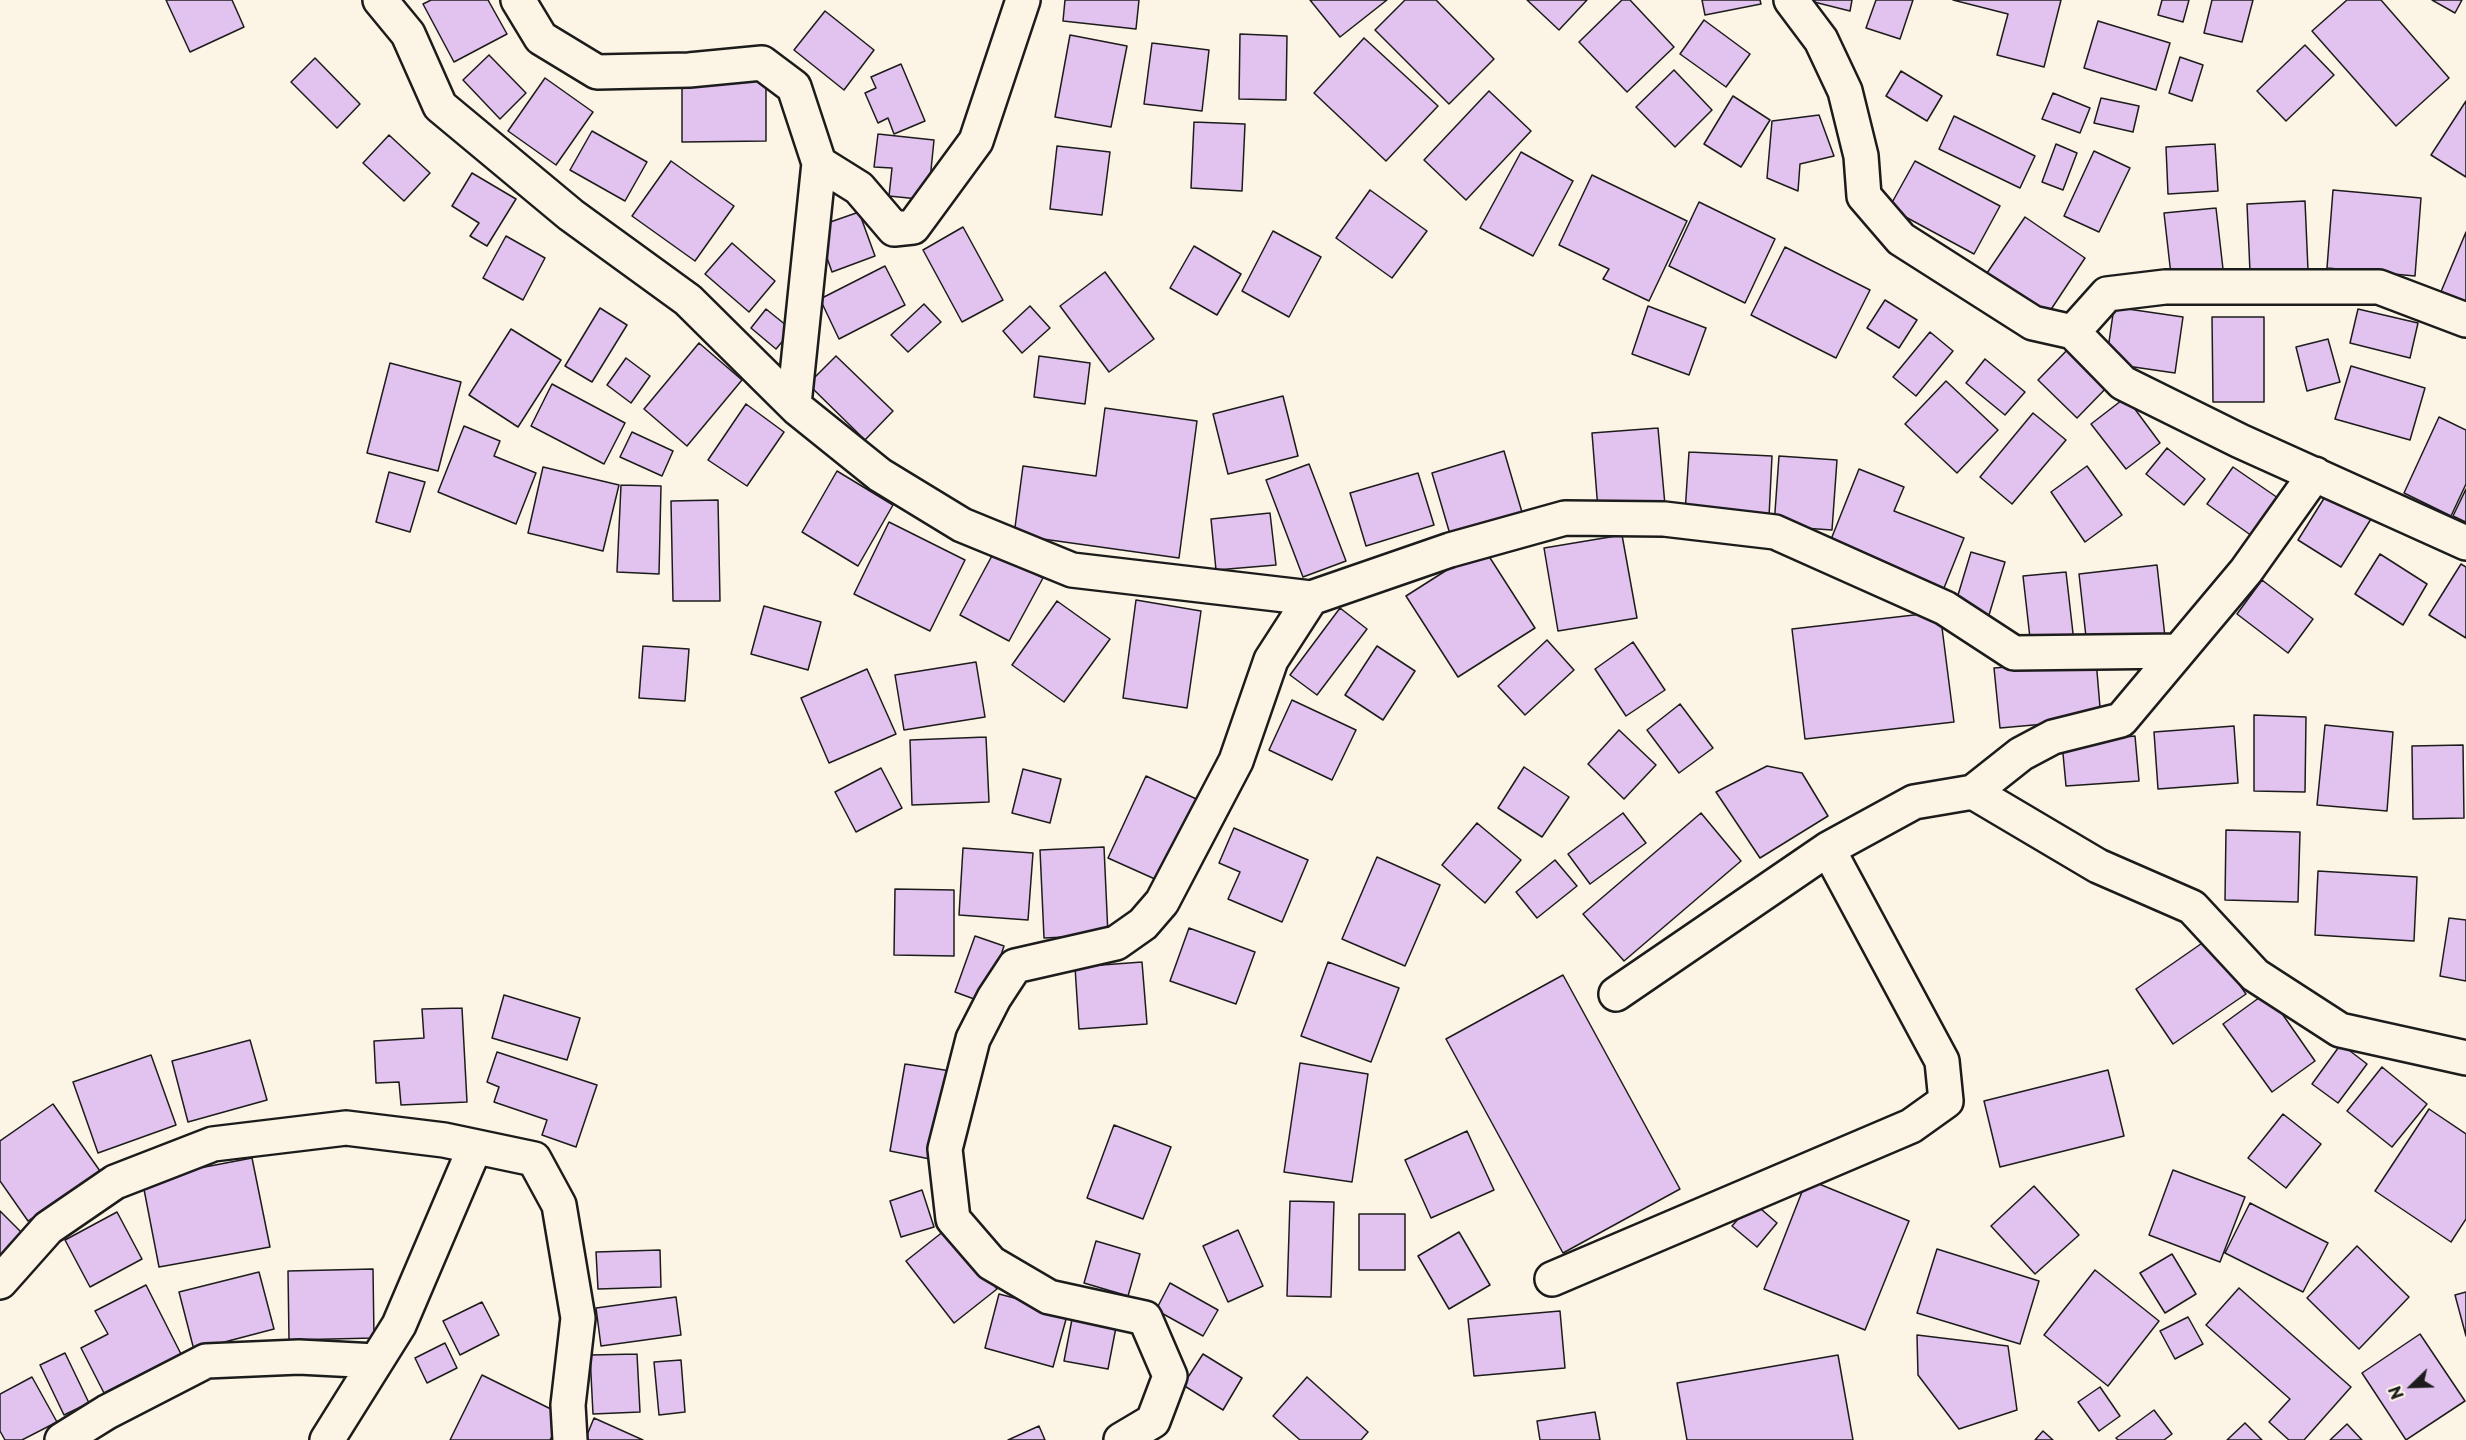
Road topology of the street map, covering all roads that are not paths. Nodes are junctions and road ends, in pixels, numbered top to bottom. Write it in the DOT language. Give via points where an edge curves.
graph roads {
  1 [pos="380,0"];
  2 [pos="518,0"];
  3 [pos="1023,0"];
  4 [pos="1791,0"];
  5 [pos="819,163"];
  6 [pos="2466,320"];
  7 [pos="2073,332"];
  8 [pos="794,404"];
  9 [pos="2315,474"];
  10 [pos="2466,543"];
  11 [pos="1311,598"];
  12 [pos="2178,651"];
  13 [pos="1973,792"];
  14 [pos="1828,849"];
  15 [pos="1616,994"];
  16 [pos="2466,1058"];
  17 [pos="475,1147"];
  18 [pos="1552,1279"];
  19 [pos="0,1282"];
  20 [pos="376,1361"];
  21 [pos="62,1440"];
  22 [pos="327,1440"];
  23 [pos="570,1440"];
  24 [pos="1121,1440"];
  1 -- 8 [label="street" via="408,34 440,106 571,215 688,300"];
  2 -- 5 [label="street" via="541,38 597,72 689,70 762,63 794,87"];
  3 -- 5 [label="street" via="976,141 913,227 894,229 859,188"];
  4 -- 7 [label="street" via="1821,40 1845,91 1861,156 1864,196 1901,239 2033,323"];
  5 -- 8 [label="street"];
  6 -- 7 [label="street" via="2379,287 2165,287 2107,294"];
  7 -- 9 [label="street" via="2123,383"];
  8 -- 11 [label="street" via="880,475 962,525 1072,570"];
  9 -- 10 [label="street"];
  9 -- 12 [label="street" via="2246,571"];
  11 -- 12 [label="street" via="1450,550 1565,518 1664,519 1775,532 1945,608 2014,653"];
  11 -- 24 [label="street" via="1271,660 1236,760 1162,902 1143,924 1116,943 1015,966 973,1039 945,1149 953,1219 991,1263 1049,1297 1145,1318 1170,1376 1153,1421"];
  12 -- 13 [label="street" via="2121,720 2053,737 2021,754"];
  13 -- 14 [label="street" via="1914,802"];
  13 -- 16 [label="street" via="2098,866 2192,907 2255,975 2340,1030"];
  14 -- 15 [label="street"];
  14 -- 18 [label="street" via="1942,1061 1946,1101 1911,1126"];
  17 -- 19 [label="street" via="346,1128 213,1144 115,1182 48,1228"];
  17 -- 20 [label="street" via="399,1325"];
  17 -- 23 [label="street" via="534,1159 559,1205 578,1318 568,1405"];
  20 -- 21 [label="street" via="299,1357 206,1361"];
  20 -- 22 [label="street"];
}
